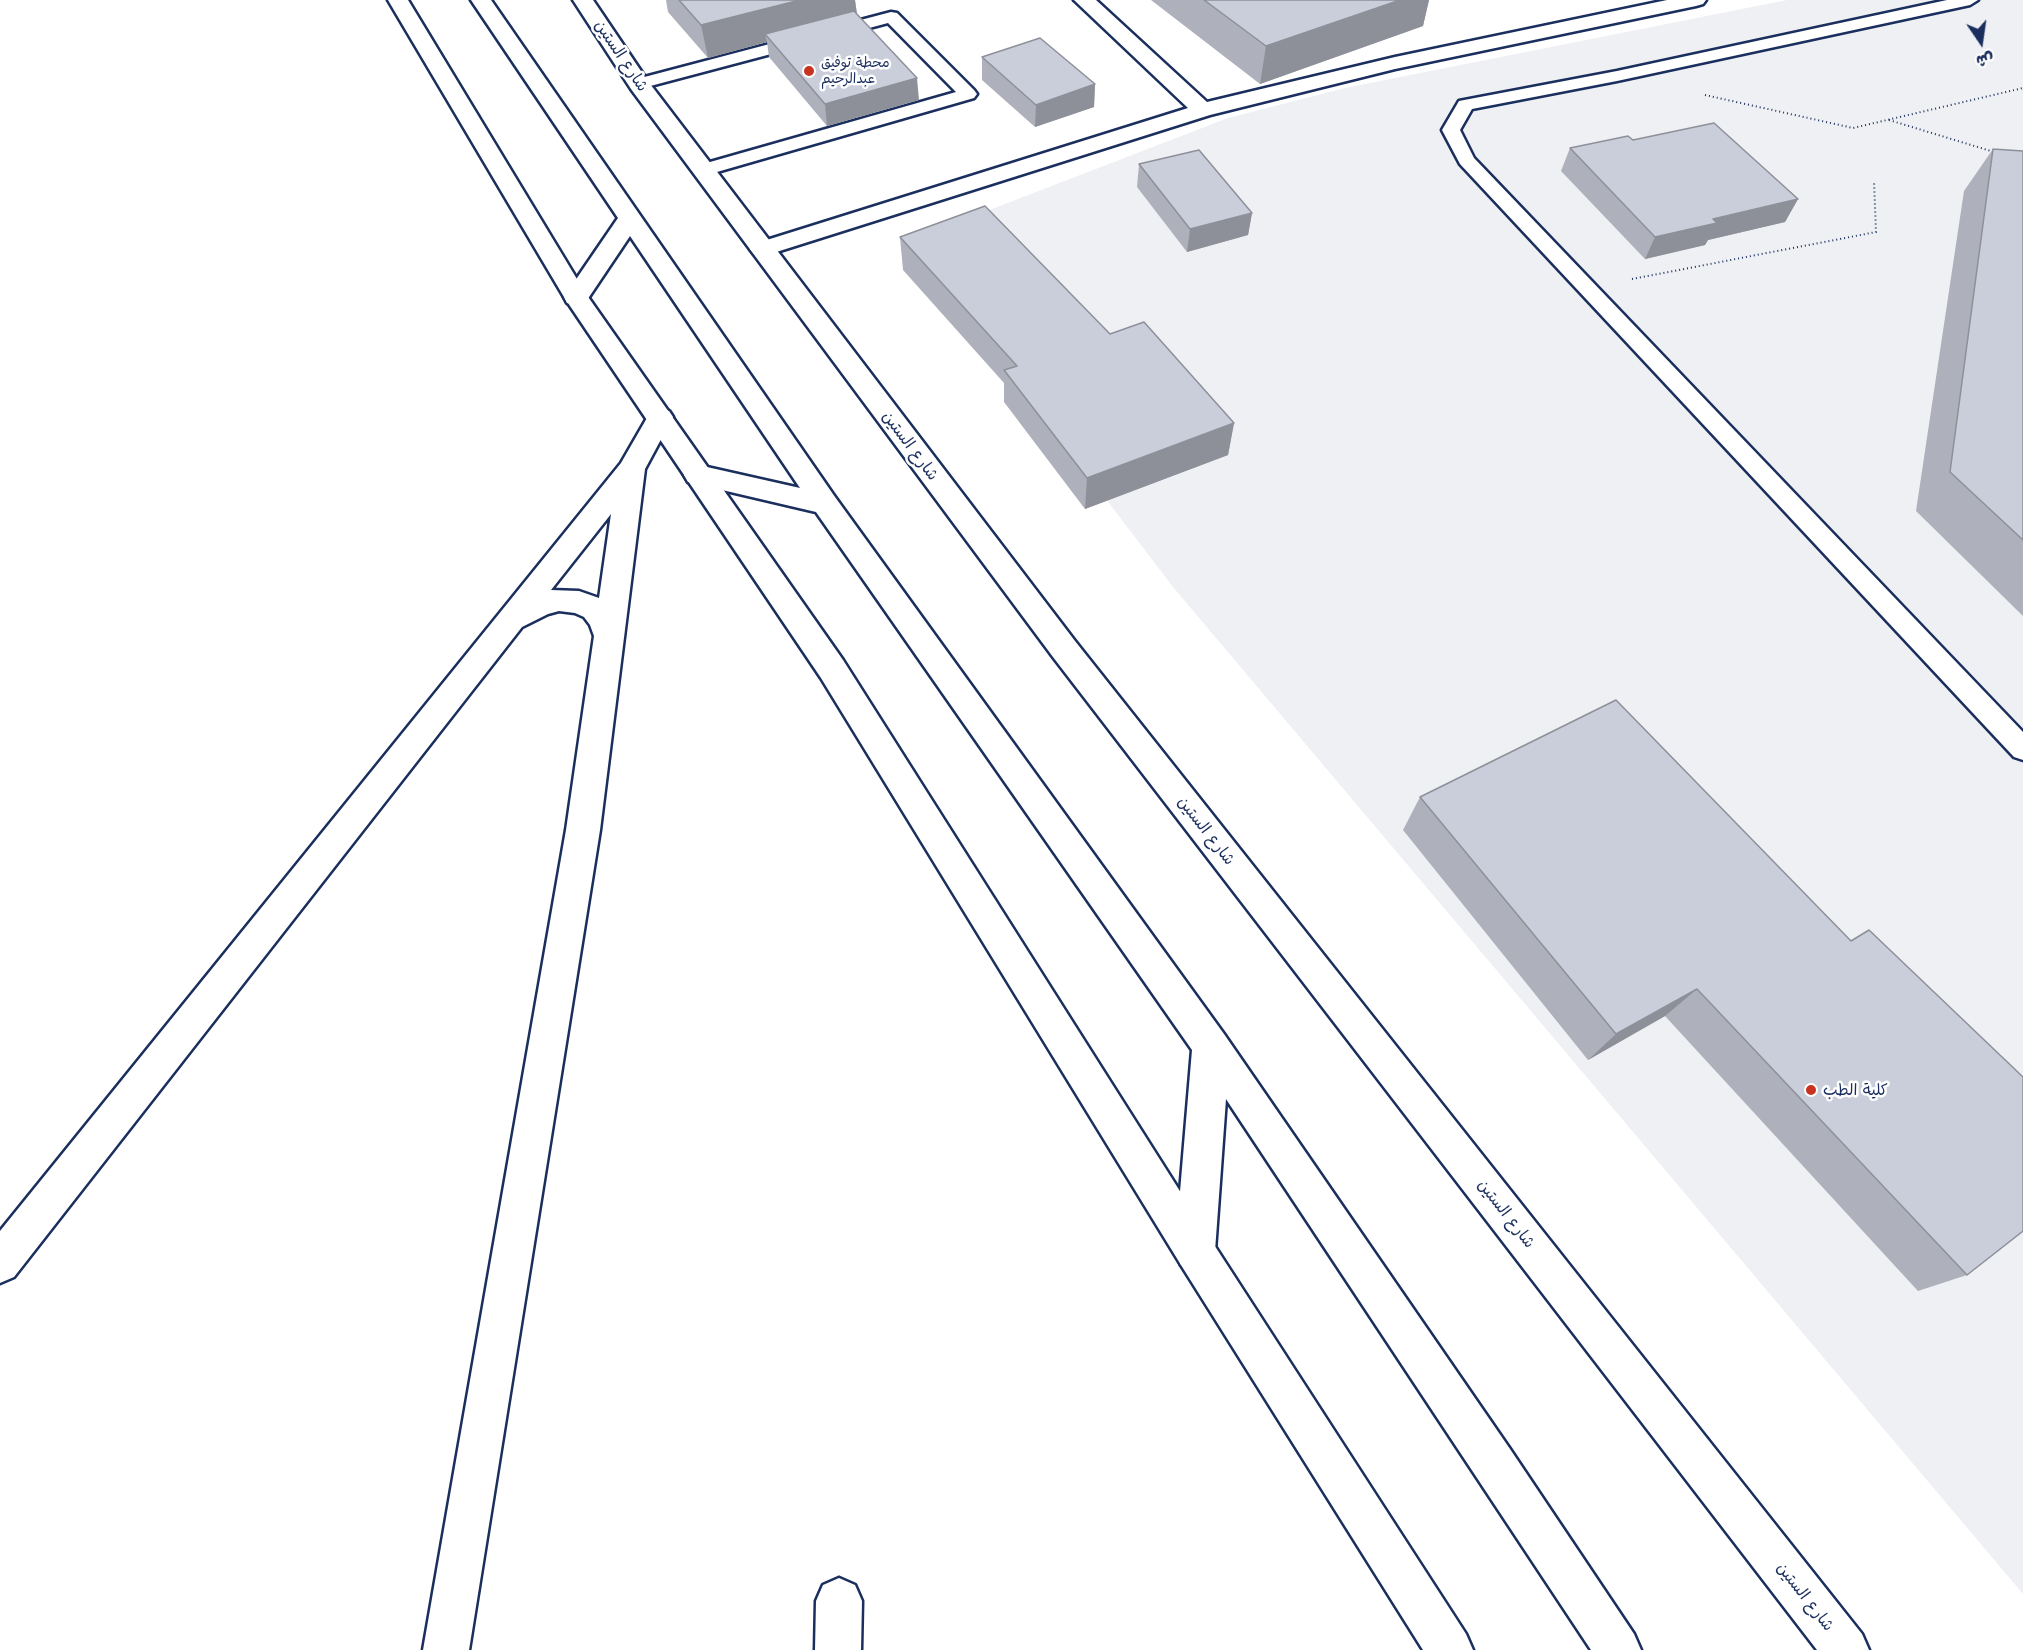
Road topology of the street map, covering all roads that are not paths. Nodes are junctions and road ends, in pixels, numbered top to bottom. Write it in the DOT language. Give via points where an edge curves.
graph roads {
  1 [pos="398,0"];
  2 [pos="481,0"];
  3 [pos="583,0"];
  4 [pos="1084,0"];
  5 [pos="1696,0"];
  6 [pos="1970,0"];
  7 [pos="639,84"];
  8 [pos="1203,110"];
  9 [pos="702,170"];
  10 [pos="629,219"];
  11 [pos="762,249"];
  12 [pos="576,297"];
  13 [pos="660,417"];
  14 [pos="631,469"];
  15 [pos="698,475"];
  16 [pos="825,504"];
  17 [pos="508,627"];
  18 [pos="608,635"];
  19 [pos="2023,749"];
  20 [pos="1211,1046"];
  21 [pos="1195,1251"];
  22 [pos="0,1263"];
  23 [pos="839,1601"];
  24 [pos="446,1650"];
  25 [pos="838,1650"];
  26 [pos="1450,1650"];
  27 [pos="1618,1650"];
  28 [pos="1846,1650"];
  1 -- 12 [label="main road"];
  2 -- 10 [label="main road"];
  3 -- 7 [label="main road, شارع الستين"];
  4 -- 8 [label="main road"];
  5 -- 8 [label="main road" via="1395,63"];
  6 -- 19 [label="lane" via="1465,105 1451,130 1466,160"];
  7 -- 9 [label="main road, شارع الستين"];
  7 -- 9 [label="lane" via="891,17 968,94"];
  8 -- 11 [label="main road"];
  9 -- 11 [label="main road, شارع الستين"];
  10 -- 12 [label="main road"];
  10 -- 16 [label="main road"];
  11 -- 28 [label="main road, شارع الستين" via="1064,649"];
  12 -- 13 [label="main road"];
  13 -- 14 [label="main road"];
  13 -- 15 [label="main road"];
  14 -- 17 [label="main road"];
  14 -- 18 [label="main road"];
  15 -- 16 [label="main road"];
  15 -- 21 [label="main road" via="801,620 894,765"];
  16 -- 20 [label="main road"];
  17 -- 18 [label="main road" via="521,614 559,600 579,602 594,609 604,621"];
  17 -- 22 [label="main road"];
  18 -- 24 [label="main road" via="583,830"];
  20 -- 21 [label="main road"];
  20 -- 27 [label="main road"];
  21 -- 26 [label="main road"];
  23 -- 25 [label="main road"];
}
